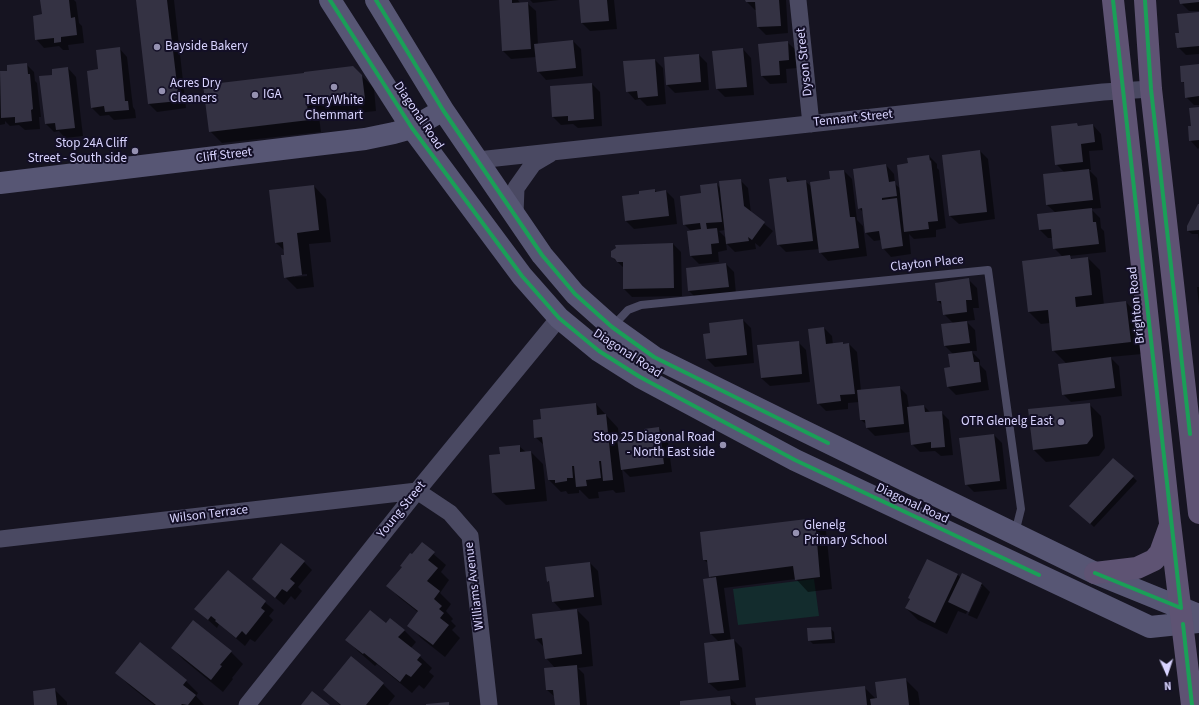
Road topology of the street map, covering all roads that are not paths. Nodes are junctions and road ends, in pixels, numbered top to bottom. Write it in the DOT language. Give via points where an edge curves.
graph roads {
  1 [pos="330,0"];
  2 [pos="376,0"];
  3 [pos="798,0"];
  4 [pos="1113,0"];
  5 [pos="1145,0"];
  6 [pos="1151,89"];
  7 [pos="1124,90"];
  8 [pos="390,93"];
  9 [pos="444,110"];
  10 [pos="811,124"];
  11 [pos="412,128"];
  12 [pos="354,140"];
  13 [pos="554,152"];
  14 [pos="478,160"];
  15 [pos="0,183"];
  16 [pos="515,214"];
  17 [pos="559,318"];
  18 [pos="612,327"];
  19 [pos="417,491"];
  20 [pos="1199,513"];
  21 [pos="1170,523"];
  22 [pos="1014,533"];
  23 [pos="0,539"];
  24 [pos="1096,573"];
  25 [pos="1190,617"];
  26 [pos="247,705"];
  27 [pos="489,705"];
  28 [pos="1192,705"];
  1 -- 8 [label="main road, Diagonal Road"];
  2 -- 9 [label="main road, Diagonal Road"];
  3 -- 10 [label="street, Dyson Street"];
  4 -- 7 [label="main road, Brighton Road"];
  5 -- 6 [label="main road"];
  6 -- 7 [label="street, Tennant Street"];
  6 -- 20 [label="main road"];
  7 -- 10 [label="street, Tennant Street"];
  7 -- 21 [label="main road, Brighton Road"];
  8 -- 11 [label="main road, Diagonal Road"];
  8 -- 12 [label="main road" via="391,106 386,120"];
  9 -- 11 [label="main road, Cliff Street"];
  9 -- 14 [label="main road, Diagonal Road"];
  10 -- 13 [label="street, Tennant Street"];
  11 -- 12 [label="main road, Cliff Street"];
  11 -- 17 [label="main road, Diagonal Road" via="522,276"];
  12 -- 15 [label="main road, Cliff Street"];
  13 -- 14 [label="street, Tennant Street"];
  13 -- 16 [label="street, Tennant Street" via="533,164 516,188"];
  14 -- 16 [label="main road, Diagonal Road"];
  16 -- 18 [label="main road, Diagonal Road" via="542,255 575,294"];
  17 -- 19 [label="street, Young Street"];
  17 -- 25 [label="main road, Diagonal Road" via="599,351 640,377 795,460 1150,627"];
  18 -- 22 [label="main road, Diagonal Road" via="654,357"];
  18 -- 22 [label="lane, Clayton Place" via="628,310 641,305 988,270 1021,508"];
  19 -- 23 [label="street, Wilson Terrace"];
  19 -- 26 [label="street, Young Street"];
  19 -- 27 [label="street, Williams Avenue" via="450,513 470,536"];
  21 -- 24 [label="main road" via="1160,553 1154,560 1137,568"];
  21 -- 25 [label="main road, Brighton Road"];
  22 -- 24 [label="main road, Diagonal Road"];
  24 -- 25 [label="main road, Diagonal Road"];
  25 -- 28 [label="main road, Brighton Road"];
}
